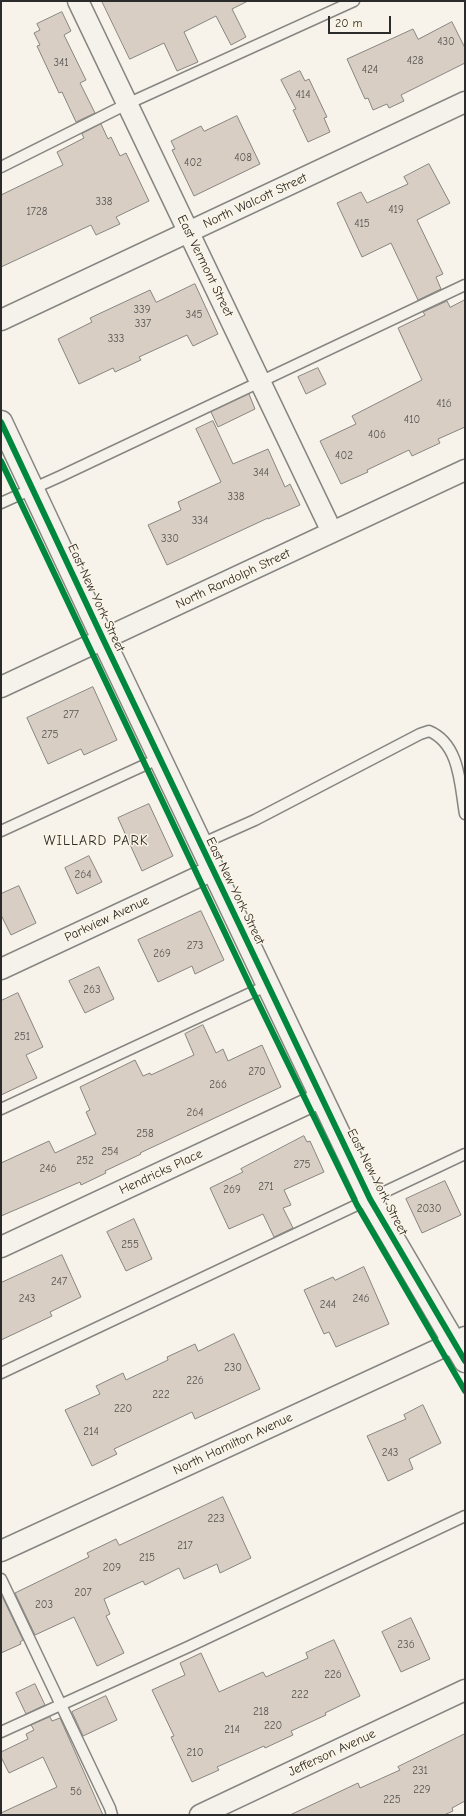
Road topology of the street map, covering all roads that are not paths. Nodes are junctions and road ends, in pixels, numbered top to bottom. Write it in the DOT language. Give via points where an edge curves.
graph roads {
  1 [pos="78,1"];
  2 [pos="354,1"];
  3 [pos="465,102"];
  4 [pos="127,104"];
  5 [pos="1,167"];
  6 [pos="189,232"];
  7 [pos="465,285"];
  8 [pos="1,320"];
  9 [pos="260,382"];
  10 [pos="1,422"];
  11 [pos="465,470"];
  12 [pos="33,489"];
  13 [pos="1,503"];
  14 [pos="332,532"];
  15 [pos="103,639"];
  16 [pos="1,687"];
  17 [pos="160,758"];
  18 [pos="465,814"];
  19 [pos="1,831"];
  20 [pos="201,844"];
  21 [pos="213,870"];
  22 [pos="1,969"];
  23 [pos="268,986"];
  24 [pos="322,1097"];
  25 [pos="1,1109"];
  26 [pos="465,1154"];
  27 [pos="370,1199"];
  28 [pos="1,1247"];
  29 [pos="459,1339"];
  30 [pos="465,1361"];
  31 [pos="1,1373"];
  32 [pos="465,1516"];
  33 [pos="1,1551"];
  34 [pos="1,1579"];
  35 [pos="465,1690"];
  36 [pos="60,1704"];
  37 [pos="1,1732"];
  38 [pos="112,1815"];
  39 [pos="200,1815"];
  1 -- 4 [label="street, East Vermont Street"];
  2 -- 4 [label="lane"];
  3 -- 6 [label="street, North Walcott Street"];
  4 -- 5 [label="lane"];
  4 -- 6 [label="street, East Vermont Street"];
  6 -- 8 [label="street, North Walcott Street"];
  6 -- 9 [label="street, East Vermont Street"];
  7 -- 9 [label="lane"];
  9 -- 12 [label="lane"];
  9 -- 14 [label="street, East Vermont Street"];
  10 -- 12 [label="main road, East New York Street"];
  11 -- 14 [label="street, North Randolph Street"];
  12 -- 13 [label="lane"];
  12 -- 15 [label="main road, East New York Street"];
  14 -- 15 [label="street, North Randolph Street"];
  15 -- 16 [label="street, North Randolph Street"];
  15 -- 17 [label="main road, East New York Street"];
  17 -- 19 [label="lane"];
  17 -- 20 [label="main road, East New York Street"];
  18 -- 20 [label="lane" via="457,764 446,743 437,734 429,731 255,820"];
  20 -- 21 [label="main road, East New York Street"];
  21 -- 22 [label="street, Parkview Avenue"];
  21 -- 23 [label="main road, East New York Street"];
  23 -- 24 [label="main road, East New York Street"];
  23 -- 25 [label="lane"];
  24 -- 27 [label="main road, East New York Street"];
  24 -- 28 [label="street, Hendricks Place"];
  26 -- 27 [label="lane"];
  27 -- 29 [label="main road, East New York Street"];
  27 -- 31 [label="lane"];
  29 -- 30 [label="main road, East New York Street"];
  29 -- 33 [label="street, North Hamilton Avenue"];
  32 -- 36 [label="lane" via="188,1647"];
  34 -- 36 [label="lane"];
  35 -- 39 [label="street, Jefferson Avenue"];
  36 -- 37 [label="lane"];
  36 -- 38 [label="lane"];
}
